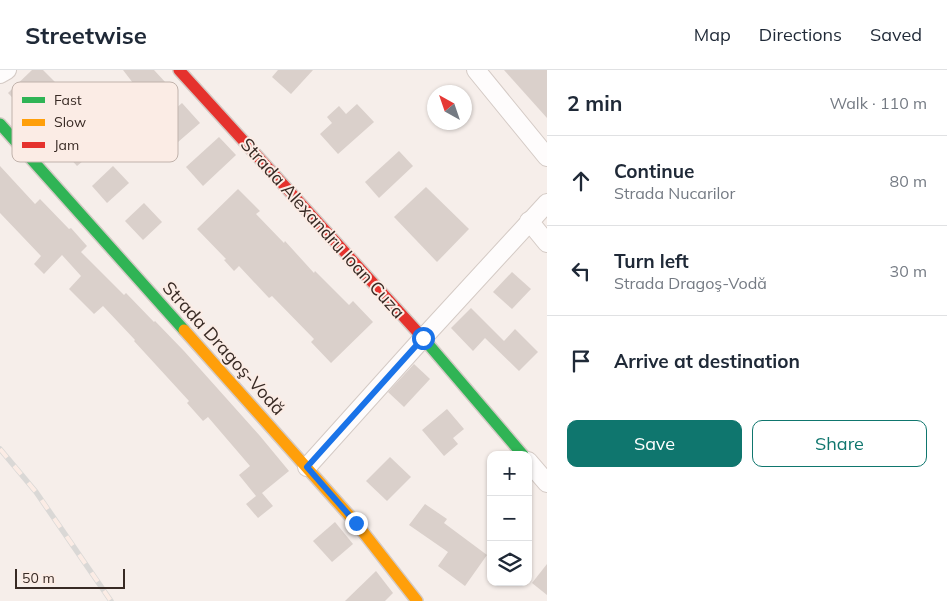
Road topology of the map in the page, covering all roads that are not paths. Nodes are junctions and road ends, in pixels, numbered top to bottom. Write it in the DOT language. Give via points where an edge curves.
graph roads {
  1 [pos="7,70"];
  2 [pos="179,70"];
  3 [pos="476,70"];
  4 [pos="0,74"];
  5 [pos="0,124"];
  6 [pos="12,137"];
  7 [pos="547,157"];
  8 [pos="34,162"];
  9 [pos="547,203"];
  10 [pos="529,221"];
  11 [pos="547,243"];
  12 [pos="423,338"];
  13 [pos="520,451"];
  14 [pos="532,466"];
  15 [pos="307,467"];
  16 [pos="547,483"];
  17 [pos="417,601"];
  1 -- 4 [label="street"];
  2 -- 12 [label="street, Strada Alexandru Ioan Cuza"];
  3 -- 7 [label="street"];
  5 -- 6 [label="street, Strada Dragoş-Vodă"];
  8 -- 15 [label="street, Strada Dragoş-Vodă"];
  9 -- 10 [label="street"];
  10 -- 11 [label="street"];
  10 -- 12 [label="street"];
  12 -- 13 [label="street, Strada Alexandru Ioan Cuza"];
  12 -- 15 [label="street"];
  14 -- 16 [label="street"];
  15 -- 17 [label="street, Strada Dragoş-Vodă"];
}
